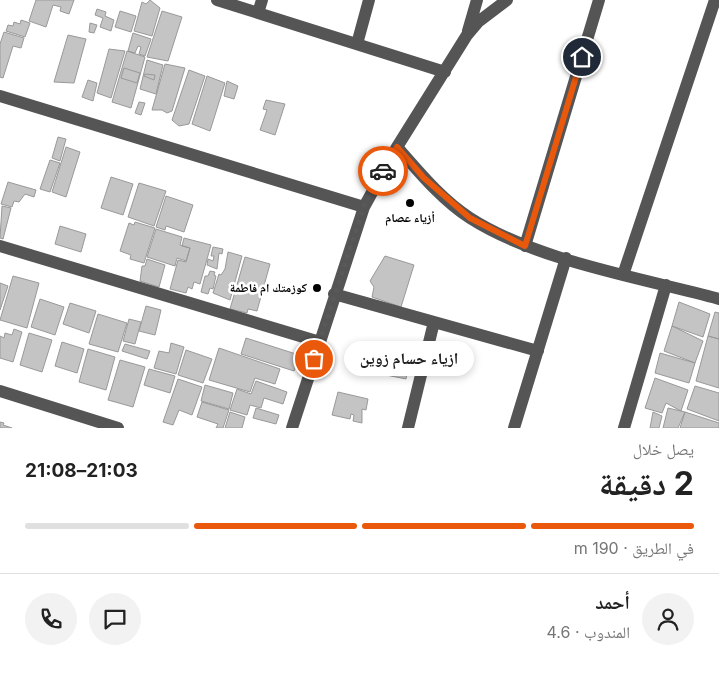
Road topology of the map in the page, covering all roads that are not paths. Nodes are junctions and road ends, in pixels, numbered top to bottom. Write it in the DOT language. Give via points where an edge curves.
graph roads {
  1 [pos="217,0"];
  2 [pos="262,0"];
  3 [pos="369,0"];
  4 [pos="477,0"];
  5 [pos="507,0"];
  6 [pos="599,0"];
  7 [pos="715,0"];
  8 [pos="258,13"];
  9 [pos="467,35"];
  10 [pos="357,44"];
  11 [pos="445,72"];
  12 [pos="0,96"];
  13 [pos="397,147"];
  14 [pos="364,206"];
  15 [pos="0,246"];
  16 [pos="525,246"];
  17 [pos="566,258"];
  18 [pos="623,275"];
  19 [pos="666,284"];
  20 [pos="334,294"];
  21 [pos="719,299"];
  22 [pos="434,322"];
  23 [pos="320,342"];
  24 [pos="538,352"];
  25 [pos="0,391"];
  26 [pos="118,428"];
  27 [pos="292,428"];
  28 [pos="408,428"];
  29 [pos="514,428"];
  30 [pos="624,428"];
  1 -- 8 [label="street"];
  2 -- 8 [label="street"];
  3 -- 10 [label="street"];
  4 -- 9 [label="street"];
  5 -- 9 [label="street" via="478,22"];
  6 -- 16 [label="street"];
  7 -- 18 [label="street"];
  8 -- 10 [label="street"];
  9 -- 11 [label="street"];
  10 -- 11 [label="street"];
  11 -- 13 [label="street"];
  12 -- 14 [label="street"];
  13 -- 14 [label="street"];
  13 -- 16 [label="street" via="424,178 470,218"];
  14 -- 20 [label="street"];
  15 -- 23 [label="street"];
  16 -- 17 [label="street"];
  17 -- 18 [label="street"];
  17 -- 24 [label="street"];
  18 -- 19 [label="street"];
  19 -- 21 [label="street"];
  19 -- 30 [label="street"];
  20 -- 22 [label="street"];
  20 -- 23 [label="street"];
  22 -- 24 [label="street"];
  22 -- 28 [label="street"];
  23 -- 27 [label="street"];
  24 -- 29 [label="street"];
  25 -- 26 [label="street"];
}
